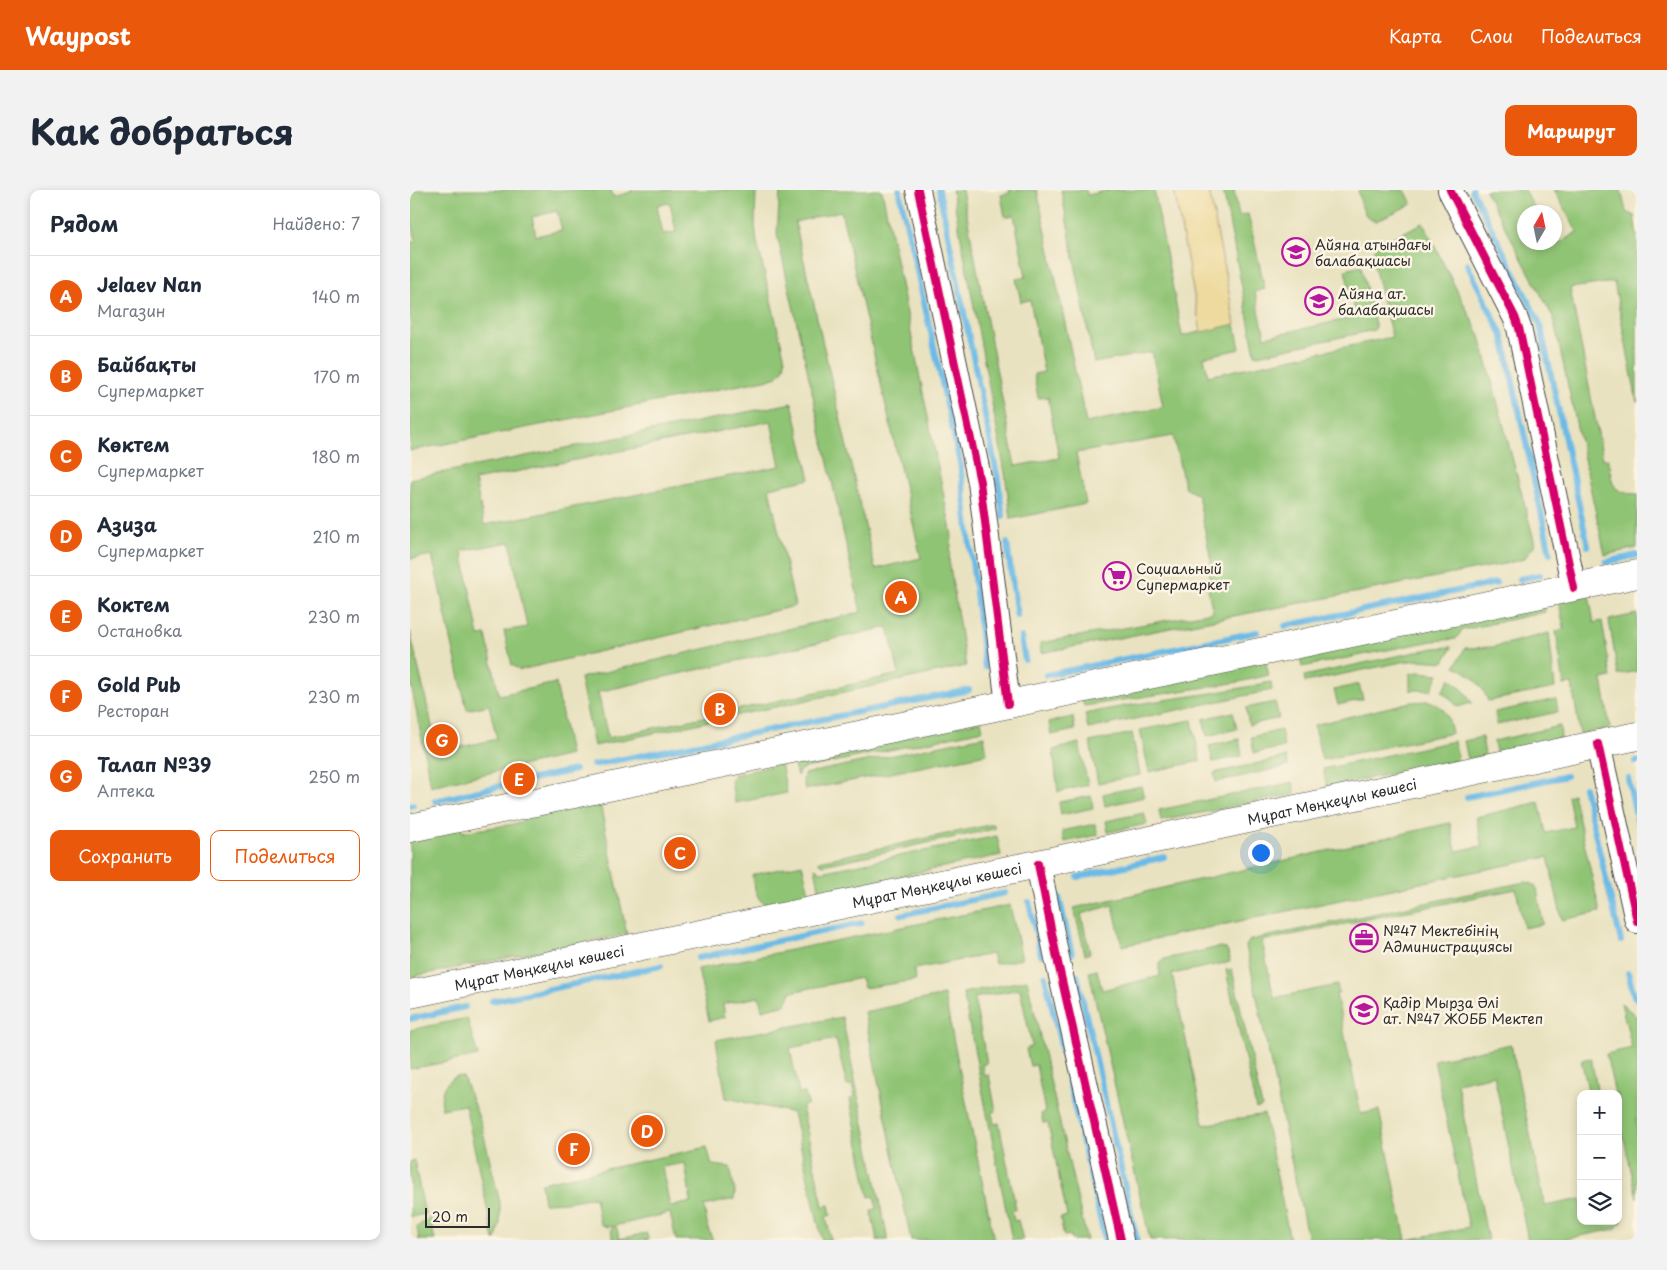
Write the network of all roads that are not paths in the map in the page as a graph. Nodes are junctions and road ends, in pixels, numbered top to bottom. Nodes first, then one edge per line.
1 (918, 190) edge
2 (1450, 190) edge
3 (1637, 574) edge
4 (1574, 588) junction
5 (1008, 704) junction
6 (1637, 736) edge
7 (1598, 744) junction
8 (410, 828) edge
9 (1038, 864) junction
10 (1637, 920) edge
11 (410, 994) edge
12 (1121, 1240) edge

1 - 5 street
2 - 4 street
3 - 4 main road
4 - 5 main road
5 - 8 main road
6 - 7 main road, Мұрат Мөңкеұлы көшесі
7 - 9 main road, Мұрат Мөңкеұлы көшесі
7 - 10 street
9 - 11 main road, Мұрат Мөңкеұлы көшесі
9 - 12 street

